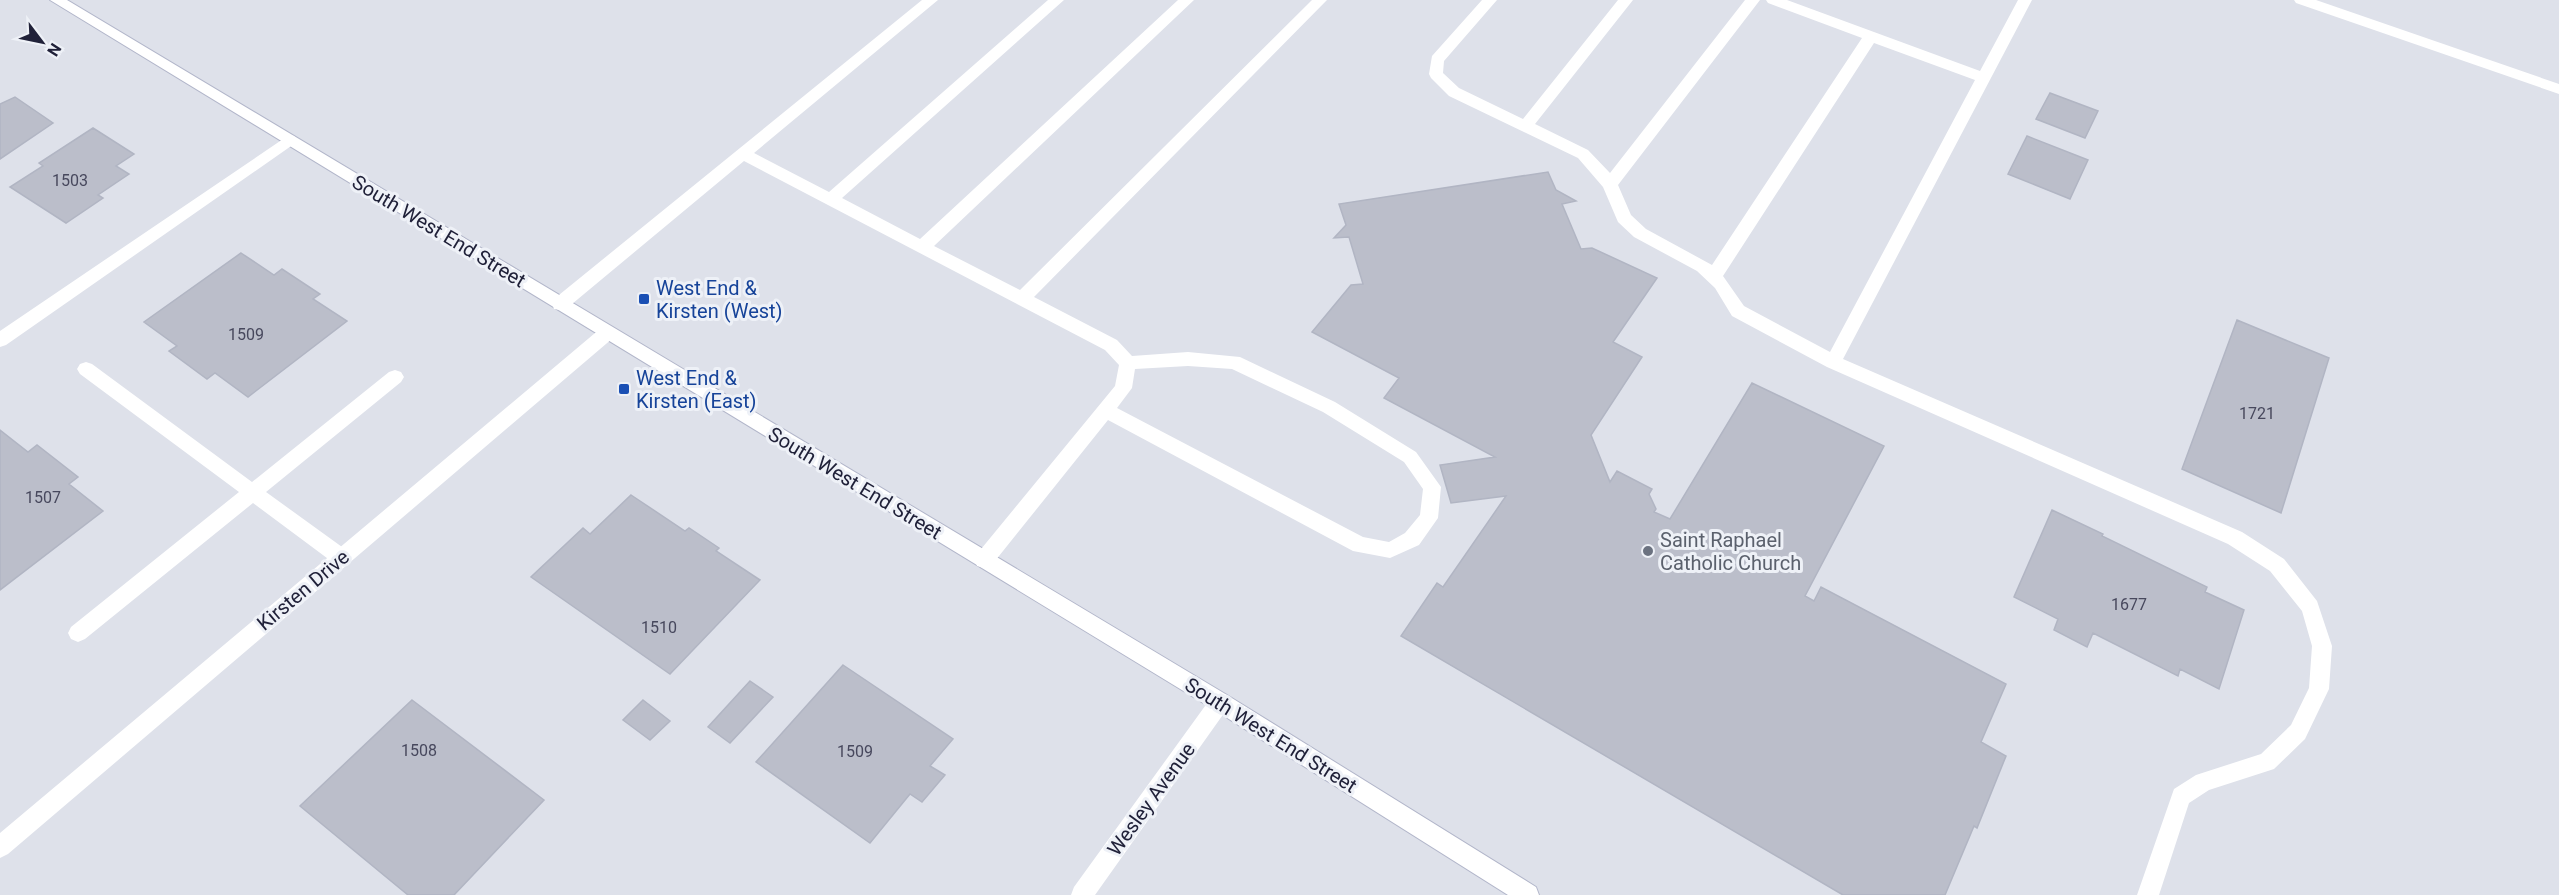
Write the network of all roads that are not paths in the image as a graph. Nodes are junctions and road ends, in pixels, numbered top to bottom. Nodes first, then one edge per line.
1 (57, 0) edge
2 (932, 0) edge
3 (1057, 0) edge
4 (1187, 0) edge
5 (1320, 0) edge
6 (1490, 0) edge
7 (1626, 0) edge
8 (1753, 0) edge
9 (1773, 0) edge
10 (2025, 0) edge
11 (2301, 0) edge
12 (1871, 36) junction
13 (1984, 78) junction
14 (2559, 89) edge
15 (1525, 126) junction
16 (289, 140) junction
17 (743, 154) junction
18 (1610, 184) junction
19 (831, 199) junction
20 (922, 246) junction
21 (1713, 277) junction
22 (1022, 299) junction
23 (560, 304) junction
24 (607, 333) junction
25 (0, 340) edge
26 (1833, 362) junction
27 (1128, 363) junction
28 (86, 369) dead end
29 (395, 377) dead end
30 (1105, 410) junction
31 (252, 493) junction
32 (342, 558) junction
33 (984, 560) junction
34 (78, 633) dead end
35 (1220, 702) junction
36 (0, 847) edge
37 (1082, 895) edge
38 (1528, 895) edge
39 (2148, 895) edge

1 - 16 street, South West End Street
2 - 17 street
3 - 19 street
4 - 20 street
5 - 22 street
6 - 15 street
7 - 15 street
8 - 18 street
9 - 12 street
10 - 13 street
11 - 14 street
12 - 13 street
12 - 21 street
13 - 26 street
15 - 18 street
16 - 23 street, South West End Street
16 - 25 street
17 - 19 street
17 - 23 street
18 - 21 street
19 - 20 street
20 - 22 street
21 - 26 street
22 - 27 street
23 - 24 street, South West End Street
24 - 32 street, Kirsten Drive
24 - 33 street, South West End Street
26 - 39 street
27 - 30 street
27 - 30 street
28 - 31 street
29 - 31 street
30 - 33 street
31 - 32 street
31 - 34 street
32 - 36 street, Kirsten Drive
33 - 35 street, South West End Street
35 - 37 street, Wesley Avenue
35 - 38 street, South West End Street

